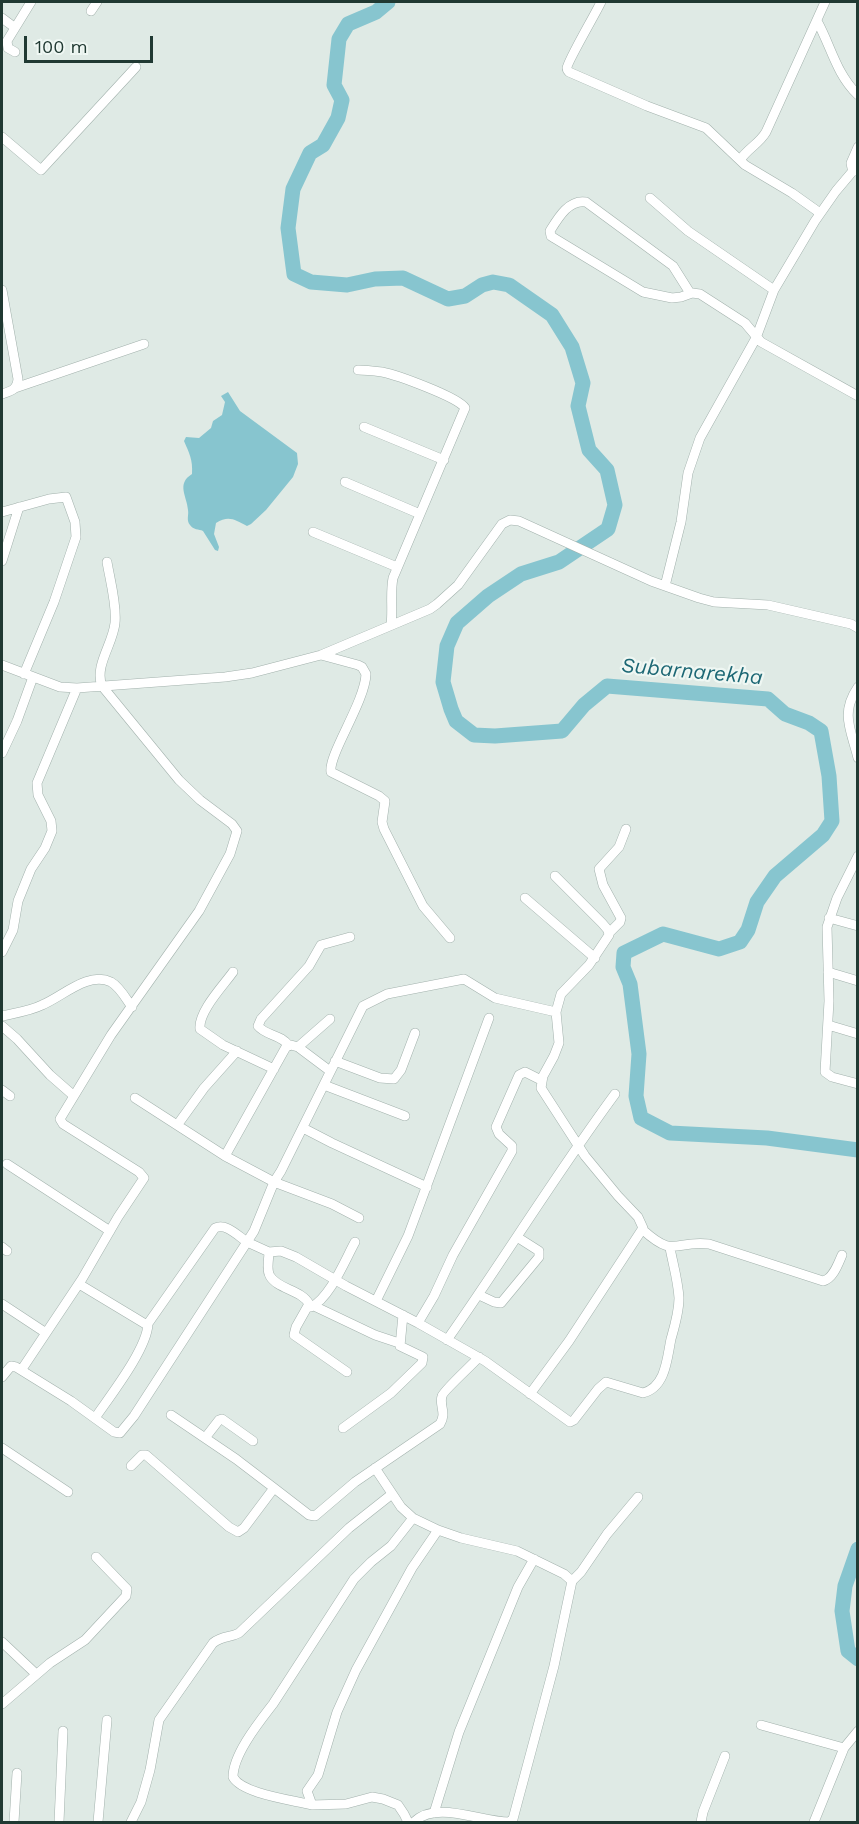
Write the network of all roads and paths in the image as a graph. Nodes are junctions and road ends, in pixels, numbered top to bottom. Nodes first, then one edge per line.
1 (31, 2) edge
2 (97, 2) edge
3 (601, 2) edge
4 (825, 2) edge
5 (92, 11) dead end
6 (2, 18) edge
7 (817, 21) junction
8 (14, 27) junction
9 (15, 52) dead end
10 (136, 67) dead end
11 (858, 94) edge
12 (2, 137) edge
13 (858, 147) edge
14 (740, 160) junction
15 (856, 169) edge
16 (650, 198) dead end
17 (820, 213) junction
18 (2, 290) edge
19 (774, 290) junction
20 (690, 293) junction
21 (756, 338) junction
22 (144, 344) dead end
23 (358, 370) dead end
24 (15, 388) junction
25 (2, 394) edge
26 (858, 396) edge
27 (364, 427) dead end
28 (444, 460) junction
29 (345, 482) dead end
30 (19, 507) junction
31 (2, 512) edge
32 (420, 514) junction
33 (313, 532) dead end
34 (2, 561) edge
35 (107, 562) dead end
36 (397, 567) junction
37 (665, 586) junction
38 (391, 625) junction
39 (858, 628) edge
40 (321, 655) junction
41 (2, 665) edge
42 (28, 675) junction
43 (102, 686) junction
44 (858, 687) edge
45 (76, 688) junction
46 (2, 753) edge
47 (858, 758) edge
48 (626, 829) dead end
49 (858, 856) edge
50 (555, 876) dead end
51 (853, 877) edge
52 (525, 898) dead end
53 (829, 918) junction
54 (858, 926) edge
55 (609, 933) junction
56 (350, 937) dead end
57 (450, 938) dead end
58 (2, 952) edge
59 (595, 958) junction
60 (233, 972) dead end
61 (828, 972) junction
62 (858, 981) edge
63 (132, 1007) junction
64 (556, 1012) junction
65 (2, 1016) edge
66 (489, 1018) dead end
67 (330, 1019) dead end
68 (828, 1025) junction
69 (2, 1026) edge
70 (415, 1033) dead end
71 (858, 1034) edge
72 (293, 1046) junction
73 (237, 1051) junction
74 (334, 1061) junction
75 (274, 1068) junction
76 (330, 1071) junction
77 (541, 1080) junction
78 (858, 1084) edge
79 (324, 1085) junction
80 (2, 1089) edge
81 (615, 1094) dead end
82 (10, 1096) dead end
83 (74, 1096) junction
84 (135, 1098) dead end
85 (405, 1116) dead end
86 (178, 1124) junction
87 (303, 1128) junction
88 (577, 1144) junction
89 (225, 1156) junction
90 (7, 1164) dead end
91 (274, 1182) junction
92 (427, 1187) junction
93 (359, 1218) dead end
94 (643, 1230) junction
95 (110, 1231) junction
96 (517, 1237) junction
97 (247, 1242) junction
98 (356, 1242) dead end
99 (670, 1248) junction
100 (269, 1252) junction
101 (842, 1255) dead end
102 (335, 1279) junction
103 (79, 1284) junction
104 (479, 1295) junction
105 (376, 1301) junction
106 (2, 1304) edge
107 (311, 1307) junction
108 (403, 1315) junction
109 (418, 1323) junction
110 (148, 1324) junction
111 (46, 1333) junction
112 (447, 1340) junction
113 (399, 1343) junction
114 (478, 1357) junction
115 (22, 1369) junction
116 (348, 1372) dead end
117 (2, 1377) edge
118 (530, 1394) junction
119 (171, 1415) dead end
120 (95, 1418) junction
121 (343, 1428) dead end
122 (206, 1438) junction
123 (253, 1440) dead end
124 (2, 1448) edge
125 (131, 1466) dead end
126 (375, 1468) junction
127 (274, 1488) junction
128 (68, 1492) dead end
129 (392, 1494) junction
130 (638, 1497) dead end
131 (413, 1518) junction
132 (438, 1530) junction
133 (96, 1557) dead end
134 (534, 1558) junction
135 (572, 1581) junction
136 (2, 1642) edge
137 (36, 1674) junction
138 (2, 1704) edge
139 (107, 1720) dead end
140 (761, 1725) dead end
141 (63, 1731) dead end
142 (858, 1731) edge
143 (844, 1748) junction
144 (725, 1756) dead end
145 (17, 1773) dead end
146 (312, 1804) junction
147 (434, 1813) junction
148 (14, 1822) edge
149 (59, 1822) edge
150 (98, 1822) edge
151 (131, 1822) edge
152 (408, 1822) edge
153 (414, 1822) edge
154 (700, 1822) edge
155 (814, 1822) edge

1 - 8 street
2 - 5 street
3 - 14 street
4 - 7 street
6 - 8 street
7 - 11 street
7 - 14 street
8 - 9 street
10 - 12 street
13 - 15 street
14 - 17 street
15 - 17 street
16 - 19 street
17 - 19 street
18 - 24 street
19 - 21 street
20 - 20 street
20 - 21 street
21 - 26 street
21 - 37 street
22 - 24 street
23 - 28 street
24 - 25 street
27 - 28 street
28 - 32 street
29 - 32 street
30 - 31 street
30 - 34 street
30 - 42 street
32 - 36 street
33 - 36 street
35 - 43 street
36 - 38 street
37 - 38 street
37 - 39 street
38 - 40 street
40 - 43 street
40 - 57 street
41 - 42 street
42 - 45 street
42 - 46 street
43 - 45 street
43 - 63 street
44 - 47 street
45 - 58 street
48 - 55 street
49 - 51 street
50 - 55 street
51 - 53 street
52 - 59 street
53 - 54 street
53 - 61 street
55 - 59 street
56 - 72 street
59 - 64 street
60 - 73 street
61 - 62 street
61 - 68 street
63 - 65 street
63 - 83 street
64 - 74 street
64 - 77 street
66 - 92 street
67 - 72 street
68 - 71 street
68 - 78 street
69 - 83 street
70 - 74 street
72 - 75 street
72 - 76 street
73 - 75 street
73 - 86 street
74 - 76 street
75 - 89 street
76 - 79 street
77 - 88 street
77 - 109 street
79 - 85 street
79 - 87 street
80 - 82 street
81 - 88 street
83 - 95 street
84 - 86 street
86 - 89 street
87 - 91 street
87 - 92 street
88 - 94 street
88 - 96 street
89 - 91 street
90 - 95 street
91 - 93 street
91 - 97 street
92 - 105 street
94 - 99 street
94 - 118 street
95 - 103 street
96 - 104 street
96 - 104 street
97 - 100 street
97 - 110 street
97 - 120 street
98 - 102 street
99 - 101 street
99 - 118 street
100 - 102 street
100 - 107 street
102 - 105 street
102 - 107 street
103 - 110 street
103 - 111 street
104 - 112 street
105 - 108 street
106 - 111 street
107 - 113 street
107 - 116 street
108 - 109 street
108 - 113 street
109 - 112 street
110 - 120 street
111 - 115 street
112 - 114 street
113 - 121 street
114 - 118 street
114 - 126 street
115 - 117 street
115 - 120 street
119 - 122 street
122 - 123 street
122 - 127 street
124 - 128 street
125 - 127 street
126 - 127 street
126 - 129 street
129 - 131 street
129 - 151 street
130 - 135 street
131 - 132 street
131 - 146 street
132 - 134 street
132 - 146 street
133 - 137 street
134 - 135 street
134 - 147 street
135 - 147 street
136 - 137 street
137 - 138 street
139 - 150 street
140 - 143 street
141 - 149 street
142 - 143 street
143 - 155 street
144 - 154 street
145 - 148 street
146 - 152 street
147 - 153 street

